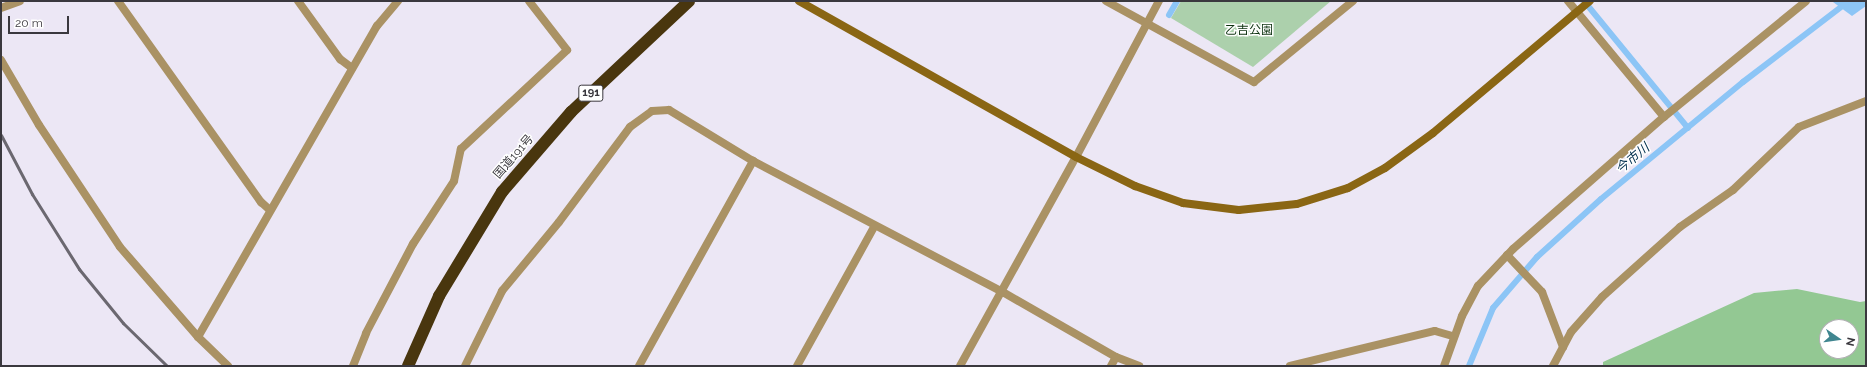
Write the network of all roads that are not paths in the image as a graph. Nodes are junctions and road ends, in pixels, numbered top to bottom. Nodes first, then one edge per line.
1 (20, 1) edge
2 (118, 1) edge
3 (298, 1) edge
4 (398, 1) edge
5 (529, 1) edge
6 (689, 1) edge
7 (799, 1) edge
8 (1106, 1) edge
9 (1158, 1) edge
10 (1353, 1) edge
11 (1568, 1) edge
12 (1590, 1) edge
13 (1806, 1) edge
14 (1, 8) edge
15 (1577, 12) junction
16 (1146, 24) junction
17 (1, 60) edge
18 (352, 68) junction
19 (1866, 101) edge
20 (1664, 117) junction
21 (1076, 157) junction
22 (753, 161) junction
23 (270, 210) junction
24 (874, 227) junction
25 (1510, 258) junction
26 (1002, 291) junction
27 (1454, 336) junction
28 (198, 337) junction
29 (1563, 347) junction
30 (1116, 357) junction
31 (228, 366) edge
32 (353, 366) edge
33 (408, 366) edge
34 (465, 366) edge
35 (639, 366) edge
36 (798, 366) edge
37 (960, 366) edge
38 (1111, 366) edge
39 (1139, 366) edge
40 (1290, 366) edge
41 (1444, 366) edge
42 (1553, 366) edge

1 - 14 street
2 - 23 street
3 - 18 street
4 - 18 street
5 - 32 street
6 - 33 highway, 国道191号 / 191
7 - 21 street
8 - 16 street
9 - 16 street
10 - 16 street
11 - 15 street
12 - 15 street
13 - 20 street
15 - 20 street
15 - 21 street
16 - 21 street
17 - 28 street
18 - 23 street
19 - 29 street
20 - 25 street
21 - 26 street
22 - 24 street
22 - 34 street
22 - 35 street
23 - 28 street
24 - 26 street
24 - 36 street
25 - 27 street
25 - 29 street
26 - 30 street
26 - 37 street
27 - 40 street
27 - 41 street
28 - 31 street
29 - 42 street
30 - 38 street
30 - 39 street

